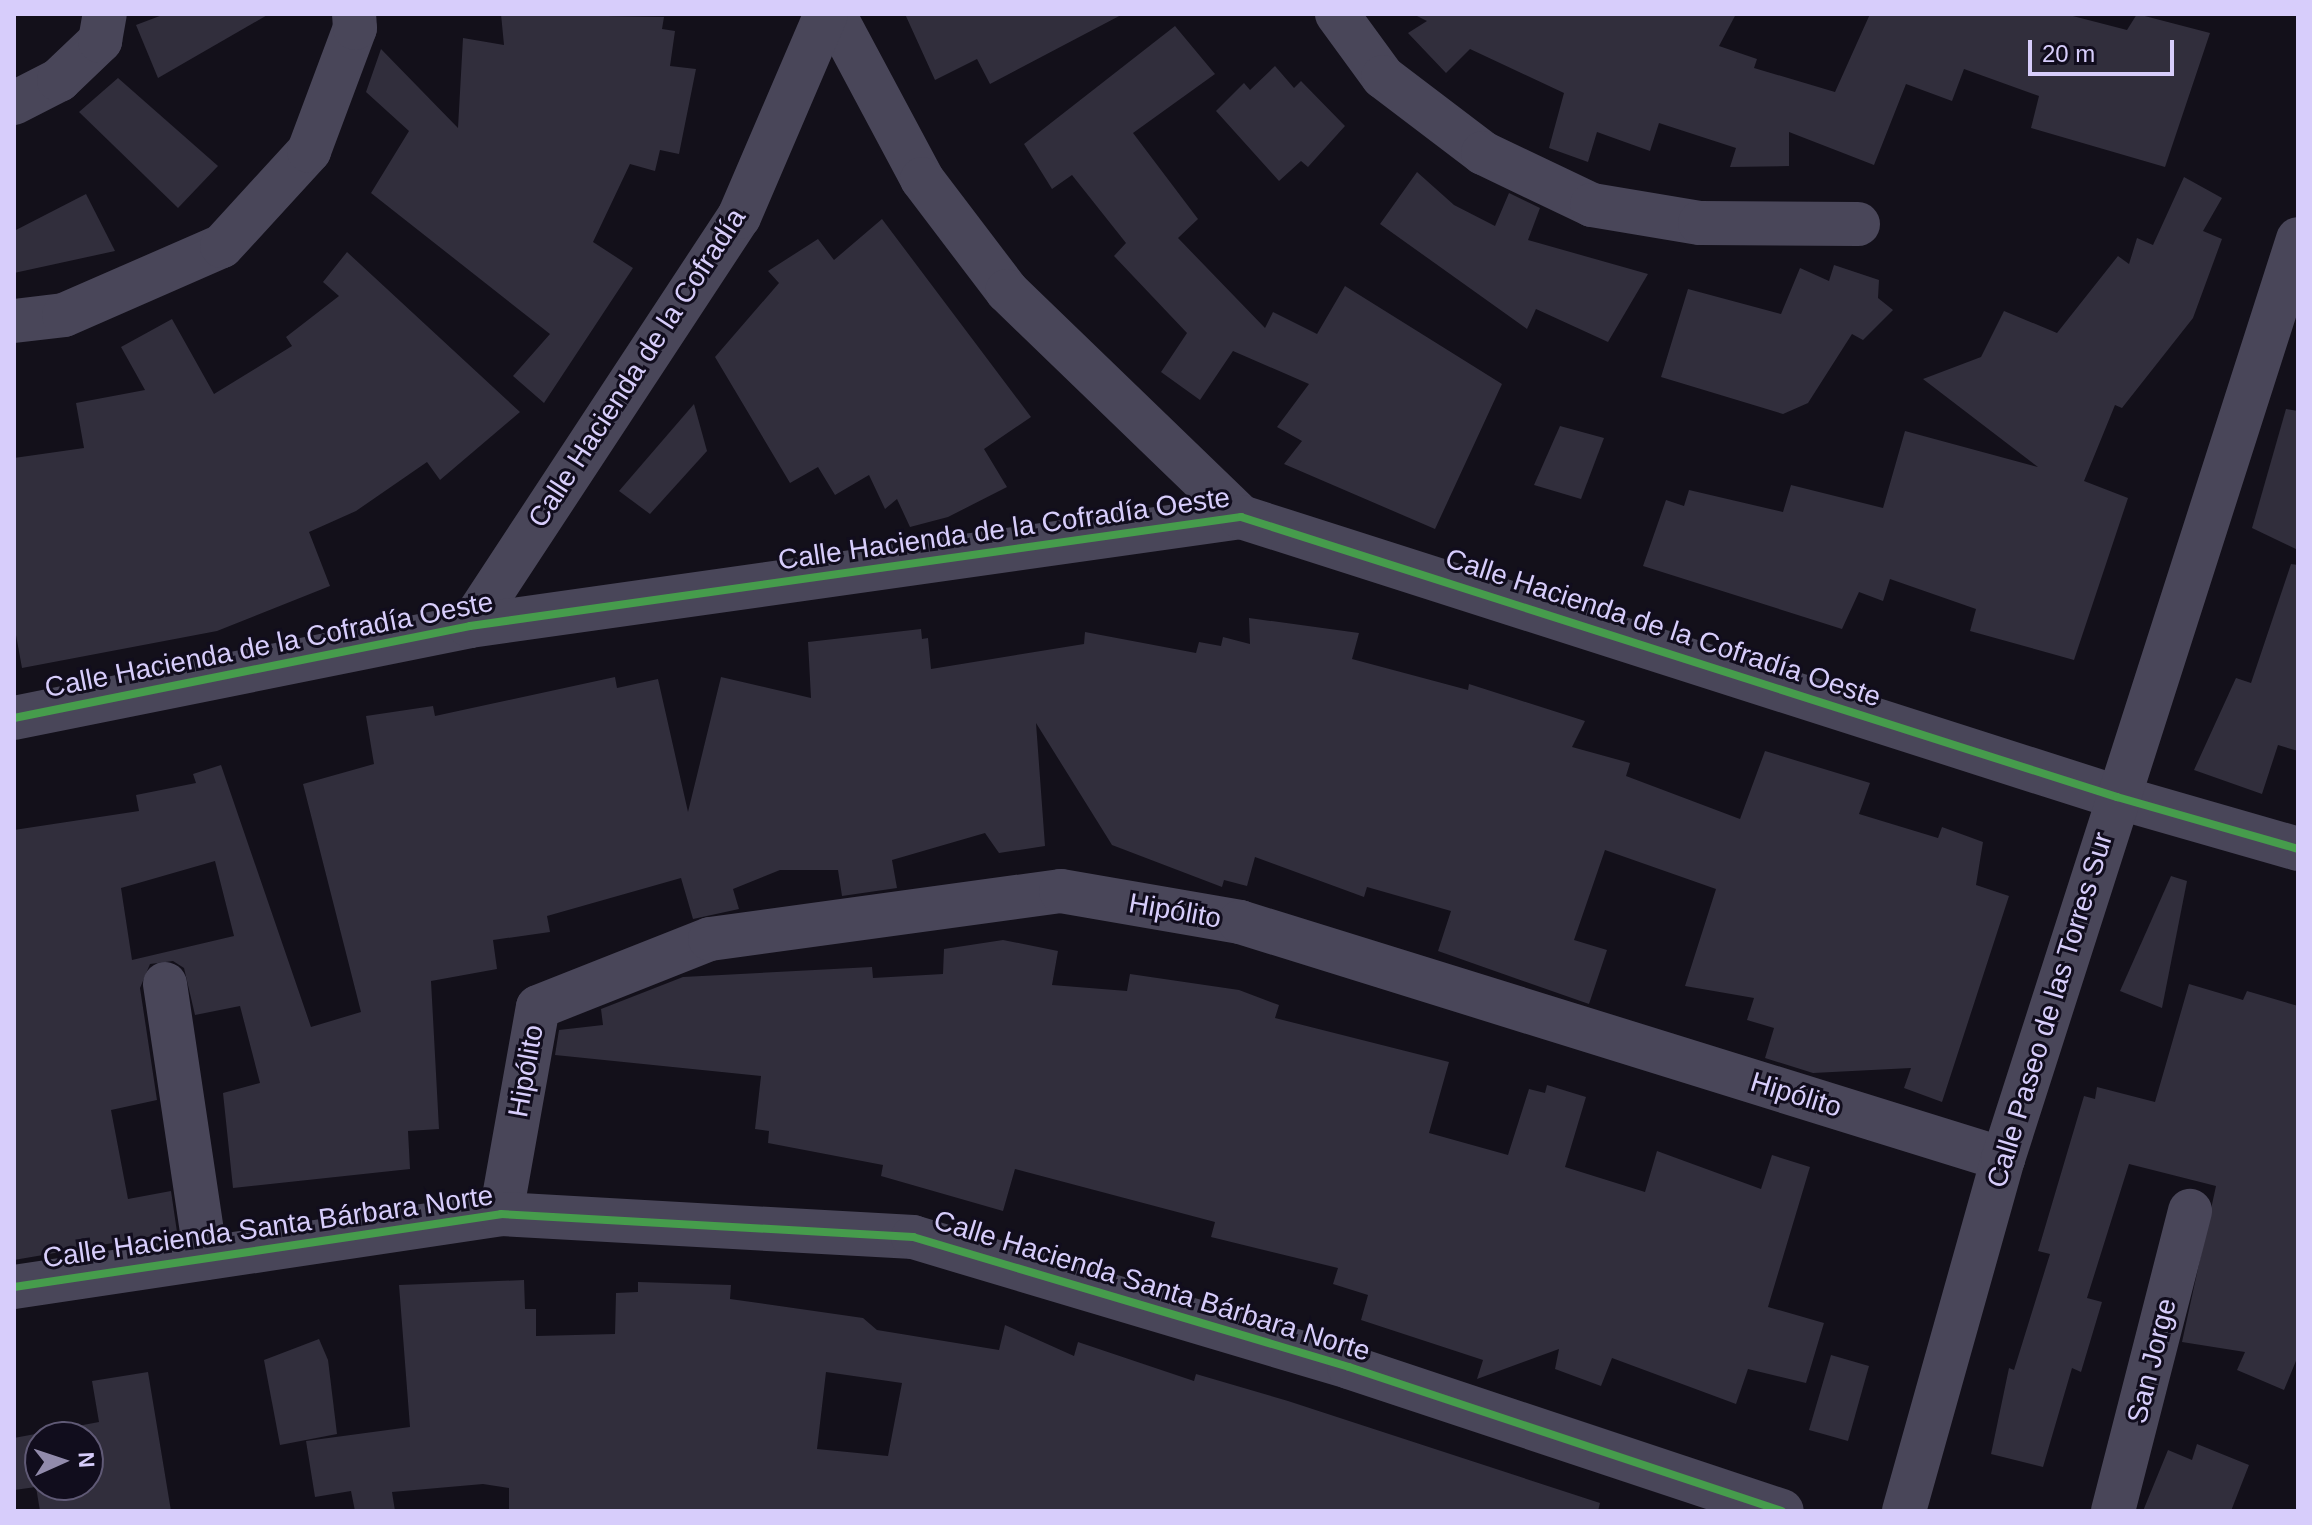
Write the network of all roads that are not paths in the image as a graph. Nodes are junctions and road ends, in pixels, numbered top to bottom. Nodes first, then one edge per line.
1 (105, 14) edge
2 (354, 14) edge
3 (826, 14) edge
4 (834, 14) edge
5 (1337, 14) edge
6 (14, 103) edge
7 (1858, 224) dead end
8 (2298, 239) edge
9 (14, 321) edge
10 (1241, 517) junction
11 (470, 626) junction
12 (14, 718) edge
13 (2117, 797) junction
14 (2298, 849) edge
15 (165, 984) dead end
16 (2003, 1159) junction
17 (2190, 1211) dead end
18 (501, 1214) junction
19 (206, 1258) junction
20 (14, 1287) edge
21 (1782, 1511) edge
22 (1904, 1511) edge
23 (2113, 1511) edge

1 - 6 street
2 - 9 street
3 - 11 street, Calle Hacienda de la Cofradía
4 - 10 street
5 - 7 street
8 - 13 street, Calle Paseo de las Torres Sur
10 - 11 street, Calle Hacienda de la Cofradía Oeste
10 - 13 street, Calle Hacienda de la Cofradía Oeste
11 - 12 street, Calle Hacienda de la Cofradía Oeste
13 - 14 street, Calle Hacienda de la Cofradía Oeste
13 - 16 street, Calle Paseo de las Torres Sur
15 - 19 street
16 - 18 street, Hipólito
16 - 22 street, Calle Paseo de las Torres Sur
17 - 23 street, San Jorge
18 - 19 street, Calle Hacienda Santa Bárbara Norte
18 - 21 street, Calle Hacienda Santa Bárbara Norte
19 - 20 street, Calle Hacienda Santa Bárbara Norte

